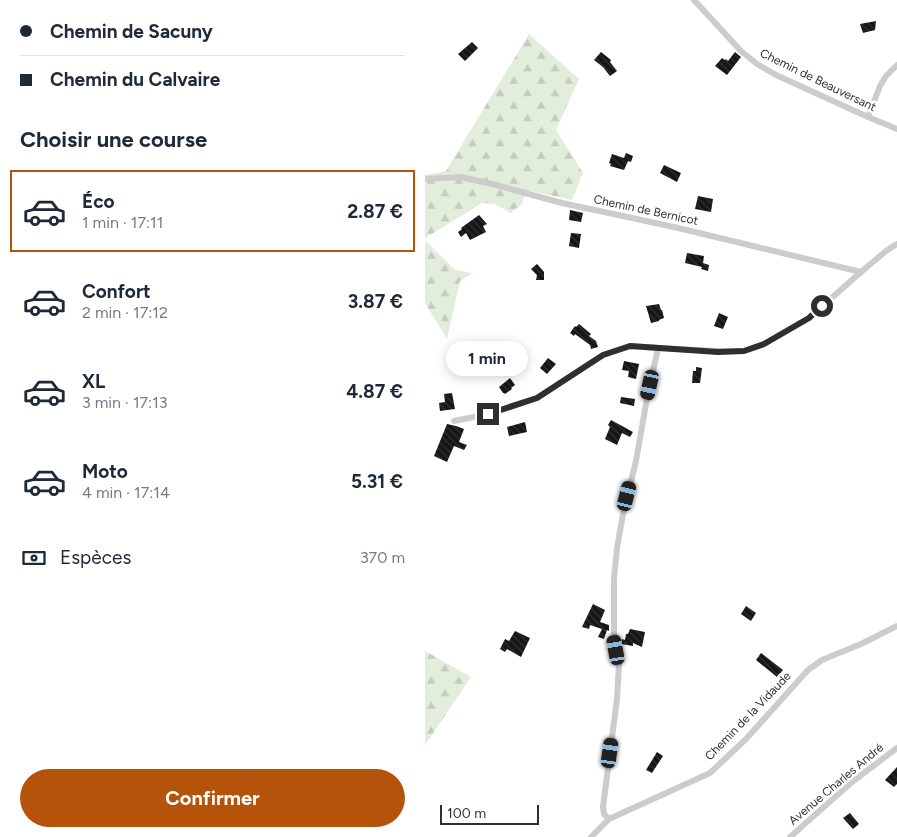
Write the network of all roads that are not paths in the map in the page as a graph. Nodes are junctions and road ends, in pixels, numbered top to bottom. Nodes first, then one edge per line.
1 (694, 0) edge
2 (897, 65) edge
3 (868, 117) junction
4 (897, 129) edge
5 (425, 179) edge
6 (897, 244) edge
7 (861, 272) junction
8 (658, 348) junction
9 (454, 421) dead end
10 (897, 626) edge
11 (897, 748) edge
12 (609, 819) junction
13 (591, 837) edge
14 (790, 837) edge

1 - 3 street, Chemin de Beauversant
2 - 3 street
3 - 4 street, Chemin de Beauversant
5 - 7 street, Chemin de Bernicot
6 - 7 street
7 - 8 street
8 - 9 street
8 - 12 street
10 - 12 street, Chemin de la Vidaude
11 - 14 street, Avenue Charles André
12 - 13 street, Chemin de la Vidaude

